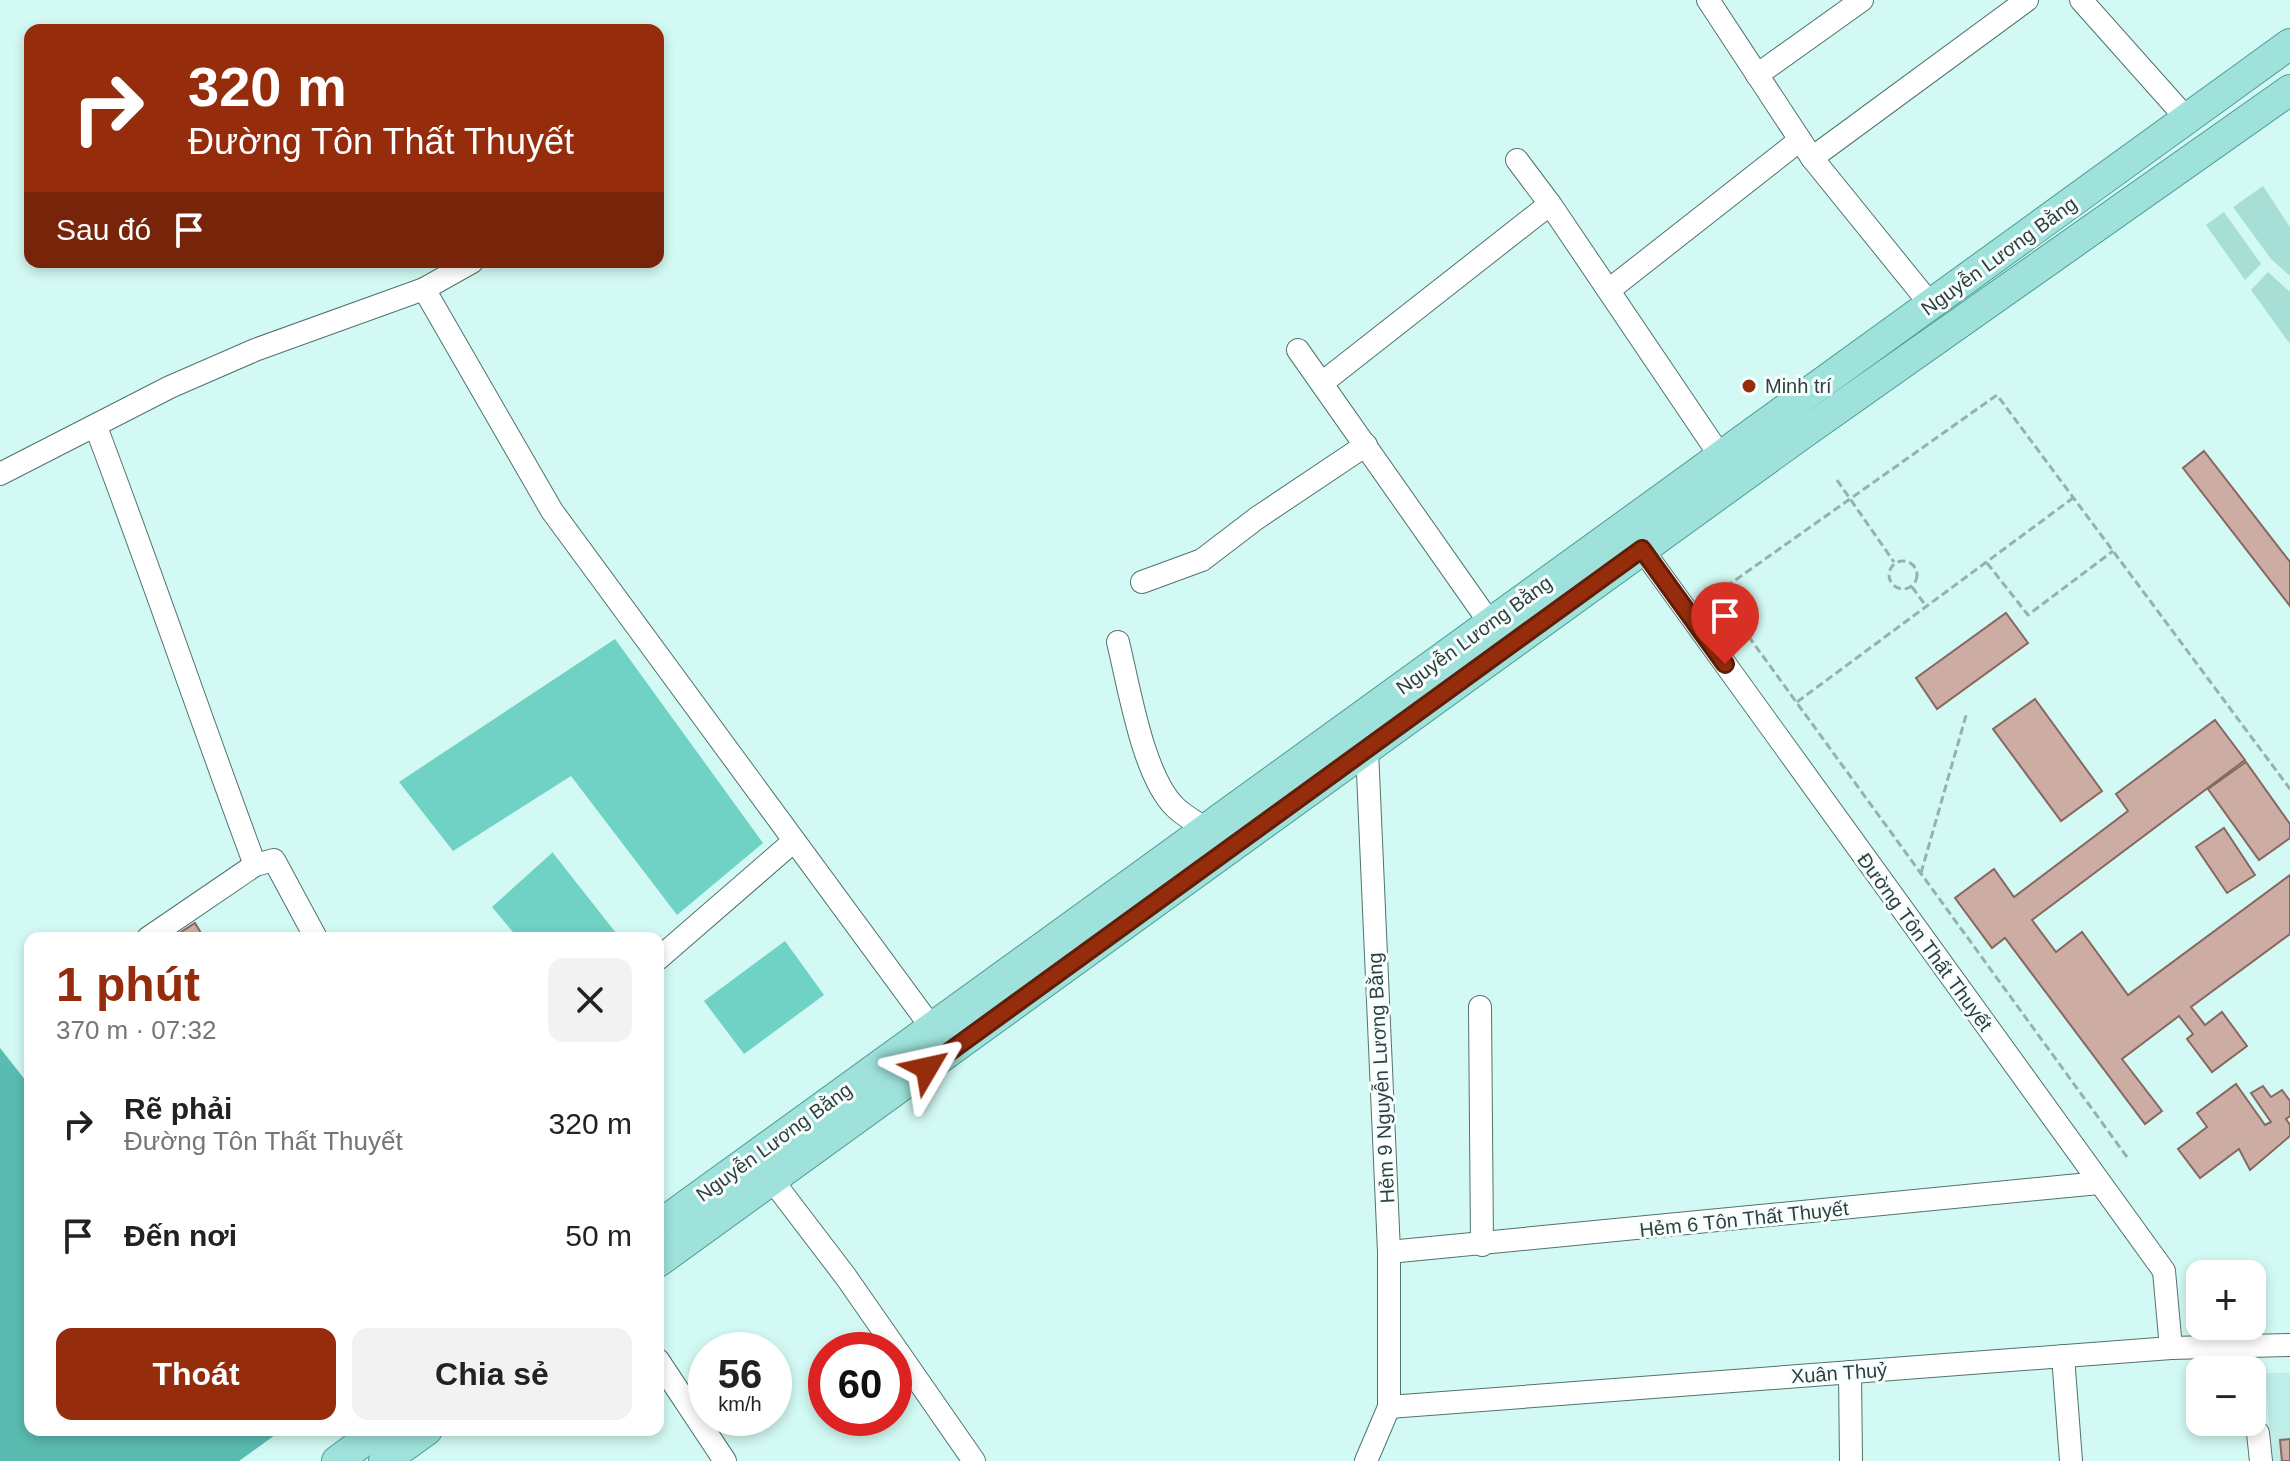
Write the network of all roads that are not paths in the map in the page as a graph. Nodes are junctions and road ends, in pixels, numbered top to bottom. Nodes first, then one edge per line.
1 (1708, 0) edge
2 (1862, 0) edge
3 (2027, 0) edge
4 (2081, 0) edge
5 (2290, 44) edge
6 (1757, 75) junction
7 (2290, 90) edge
8 (2187, 119) junction
9 (1806, 149) junction
10 (1517, 160) dead end
11 (1550, 204) junction
12 (461, 268) edge
13 (424, 289) junction
14 (1609, 290) junction
15 (1931, 305) junction
16 (1298, 350) dead end
17 (1322, 383) junction
18 (1794, 422) junction
19 (96, 427) junction
20 (1366, 445) junction
21 (1721, 457) junction
22 (0, 474) edge
23 (1642, 549) junction
24 (1142, 582) dead end
25 (1490, 623) junction
26 (1118, 642) dead end
27 (1367, 750) junction
28 (1206, 829) junction
29 (794, 841) junction
30 (255, 865) junction
31 (157, 932) edge
32 (313, 932) edge
33 (664, 954) edge
34 (1480, 1007) dead end
35 (932, 1028) junction
36 (772, 1180) junction
37 (2099, 1183) junction
38 (664, 1222) edge
39 (1482, 1245) junction
40 (1389, 1252) junction
41 (664, 1258) edge
42 (2290, 1345) edge
43 (2171, 1348) junction
44 (2063, 1356) junction
45 (664, 1369) edge
46 (1850, 1372) junction
47 (1389, 1407) junction
48 (371, 1436) edge
49 (419, 1436) edge
50 (2258, 1436) edge
51 (337, 1461) edge
52 (384, 1461) edge
53 (725, 1461) edge
54 (974, 1461) edge
55 (1366, 1461) edge
56 (1851, 1461) edge
57 (2071, 1461) edge
58 (2261, 1461) edge

1 - 6 street
2 - 6 street
3 - 9 street
4 - 8 street
5 - 8 main road, Nguyễn Lương Bằng
6 - 9 street
7 - 18 main road, Nguyễn Lương Bằng
8 - 15 main road, Nguyễn Lương Bằng
9 - 14 street
9 - 15 street
10 - 11 street
11 - 14 street
11 - 17 street
12 - 13 street
13 - 19 street
13 - 29 street
14 - 21 street
15 - 18 main road, Nguyễn Lương Bằng
16 - 17 street
17 - 20 street
18 - 21 main road, Nguyễn Lương Bằng
18 - 23 main road, Nguyễn Lương Bằng
19 - 22 street
19 - 30 street
20 - 24 street
20 - 25 street
21 - 25 main road, Nguyễn Lương Bằng
23 - 27 main road, Nguyễn Lương Bằng
23 - 37 street, Đường Tôn Thất Thuyết
25 - 28 main road, Nguyễn Lương Bằng
26 - 28 street
27 - 36 main road, Nguyễn Lương Bằng
27 - 40 street, Hẻm 9 Nguyễn Lương Bằng
28 - 35 main road, Nguyễn Lương Bằng
29 - 33 street
29 - 35 street
30 - 31 street
30 - 32 street
34 - 39 street
35 - 38 main road, Nguyễn Lương Bằng
36 - 41 main road, Nguyễn Lương Bằng
36 - 54 street
37 - 39 street, Hẻm 6 Tôn Thất Thuyết
37 - 43 street, Đường Tôn Thất Thuyết
39 - 40 street, Hẻm 6 Tôn Thất Thuyết
40 - 47 street, Hẻm 9 Nguyễn Lương Bằng
42 - 43 street, Xuân Thuỷ
43 - 44 street, Xuân Thuỷ
44 - 46 street, Xuân Thuỷ
44 - 57 street
45 - 53 street
46 - 47 street, Xuân Thuỷ
46 - 56 street
47 - 55 street
48 - 51 main road
49 - 52 main road
50 - 58 street

